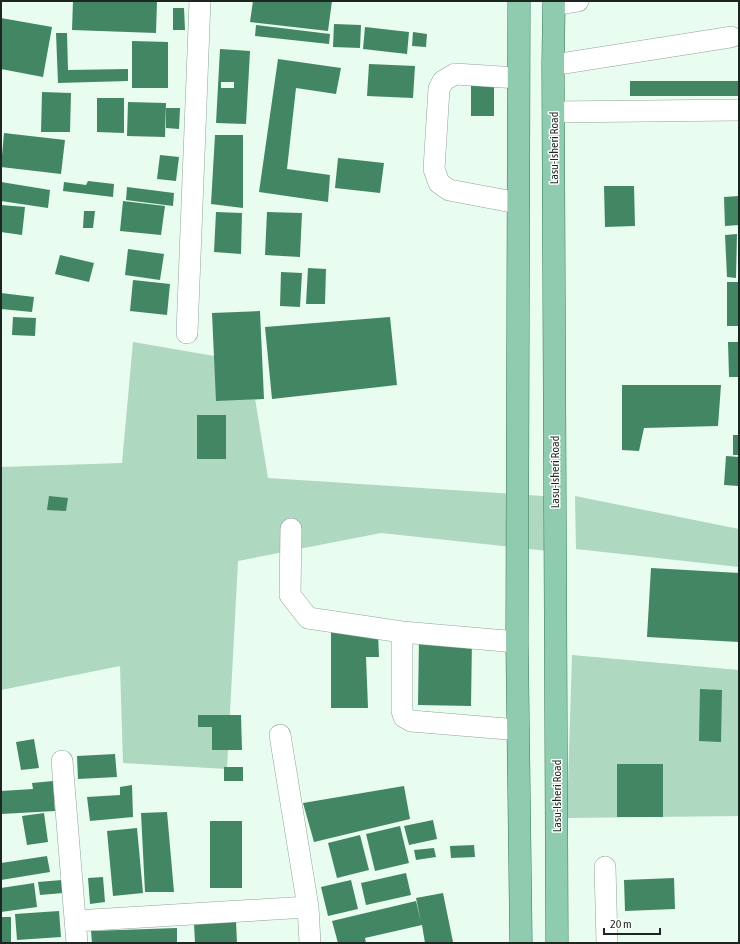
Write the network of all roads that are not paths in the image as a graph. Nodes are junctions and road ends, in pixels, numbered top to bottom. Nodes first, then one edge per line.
1 (200, 1) edge
2 (518, 1) edge
3 (578, 1) edge
4 (554, 3) edge
5 (731, 37) dead end
6 (553, 65) junction
7 (518, 78) junction
8 (739, 110) edge
9 (553, 112) junction
10 (518, 203) junction
11 (188, 333) dead end
12 (291, 529) dead end
13 (402, 632) junction
14 (517, 642) junction
15 (518, 730) junction
16 (280, 734) dead end
17 (62, 761) dead end
18 (606, 867) dead end
19 (308, 907) junction
20 (75, 921) junction
21 (77, 943) edge
22 (310, 943) edge
23 (521, 943) edge
24 (557, 943) edge
25 (606, 943) edge

1 - 11 street
2 - 7 main road
3 - 4 street
4 - 6 main road, Lasu-Isheri Road
5 - 6 street
6 - 9 main road, Lasu-Isheri Road
7 - 10 main road
7 - 10 street
8 - 9 street
9 - 24 main road, Lasu-Isheri Road
10 - 14 main road
12 - 13 street
13 - 14 street
13 - 15 street
14 - 15 main road
15 - 23 main road
16 - 19 street
17 - 20 street
18 - 25 street
19 - 20 street
19 - 22 street
20 - 21 street

